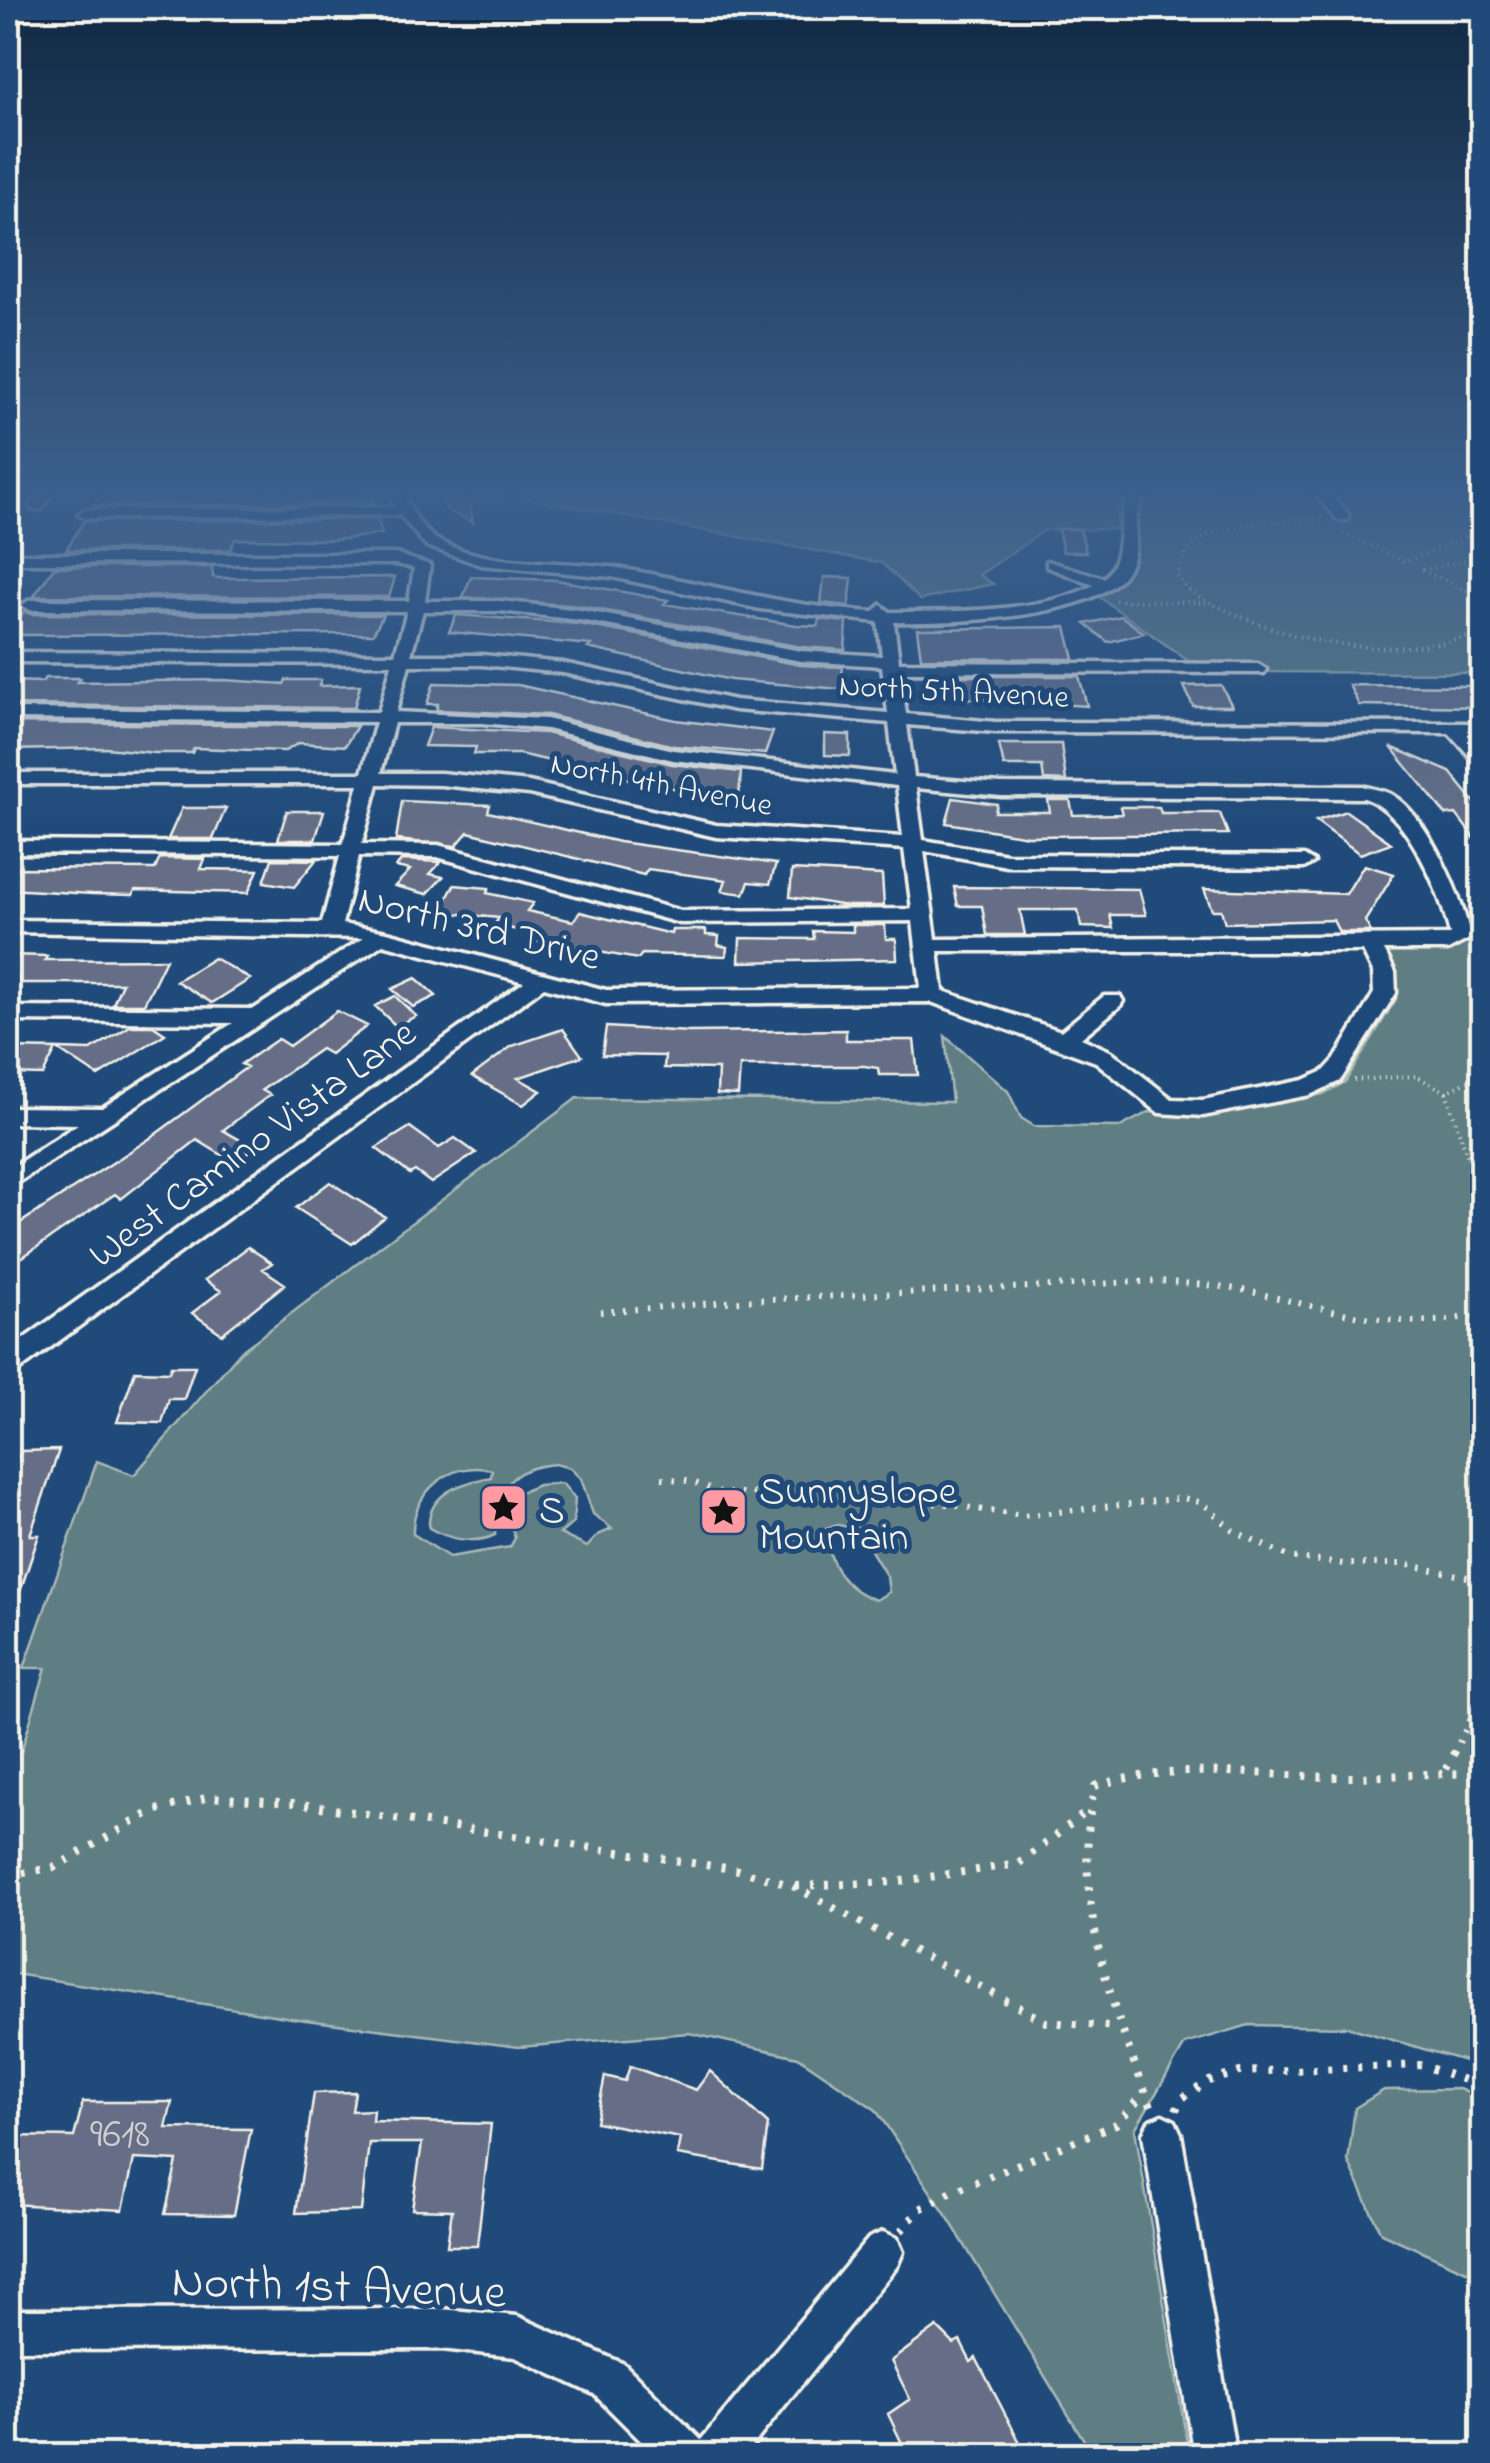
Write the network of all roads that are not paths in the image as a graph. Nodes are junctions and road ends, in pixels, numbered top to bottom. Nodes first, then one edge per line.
1 (30, 605) dead end
2 (768, 605) edge
3 (1056, 605) edge
4 (416, 606) junction
5 (884, 613) junction
6 (8, 657) edge
7 (402, 658) junction
8 (890, 659) junction
9 (1258, 669) dead end
10 (8, 714) edge
11 (387, 715) junction
12 (897, 718) junction
13 (1454, 728) junction
14 (1482, 728) edge
15 (1482, 759) edge
16 (8, 778) edge
17 (370, 778) junction
18 (906, 781) junction
19 (915, 844) junction
20 (8, 847) edge
21 (351, 848) junction
22 (1304, 862) dead end
23 (923, 915) junction
24 (8, 926) edge
25 (332, 927) junction
26 (380, 936) junction
27 (927, 944) junction
28 (1370, 944) junction
29 (539, 981) junction
30 (933, 995) junction
31 (1112, 1002) dead end
32 (8, 1014) edge
33 (260, 1016) junction
34 (1064, 1040) junction
35 (8, 1115) edge
36 (108, 1116) junction
37 (8, 1181) edge
38 (8, 1364) edge
39 (1162, 2134) road end
40 (882, 2252) road end
41 (8, 2330) edge
42 (687, 2456) edge
43 (716, 2456) edge
44 (1215, 2456) edge

1 - 4 street
2 - 5 street
3 - 5 street
4 - 7 street
4 - 8 street
5 - 8 street
6 - 7 street, North 5th Avenue
7 - 11 street
7 - 12 street, North 5th Avenue
8 - 9 street
8 - 12 street
10 - 11 street
11 - 17 street
11 - 18 street
12 - 13 street, North 5th Avenue
12 - 18 street
13 - 14 street, North 5th Avenue
13 - 15 street
16 - 17 street, North 4th Avenue
17 - 19 street, North 4th Avenue
17 - 21 street
18 - 19 street
18 - 28 street
19 - 22 street, North 4th Avenue
19 - 23 street
20 - 21 street
21 - 23 street
21 - 25 street
23 - 27 street
24 - 25 street, North 3rd Drive
25 - 26 street, North 3rd Drive
26 - 29 street, North 3rd Drive
26 - 33 street
27 - 28 street
27 - 30 street
28 - 34 street, North 3rd Drive
29 - 30 street, North 3rd Drive
29 - 38 street, West Camino Vista Lane
30 - 34 street, North 3rd Drive
31 - 34 street
32 - 33 street
33 - 36 street
35 - 36 street
36 - 37 street
39 - 44 street
40 - 43 street
41 - 42 street, North 1st Avenue

